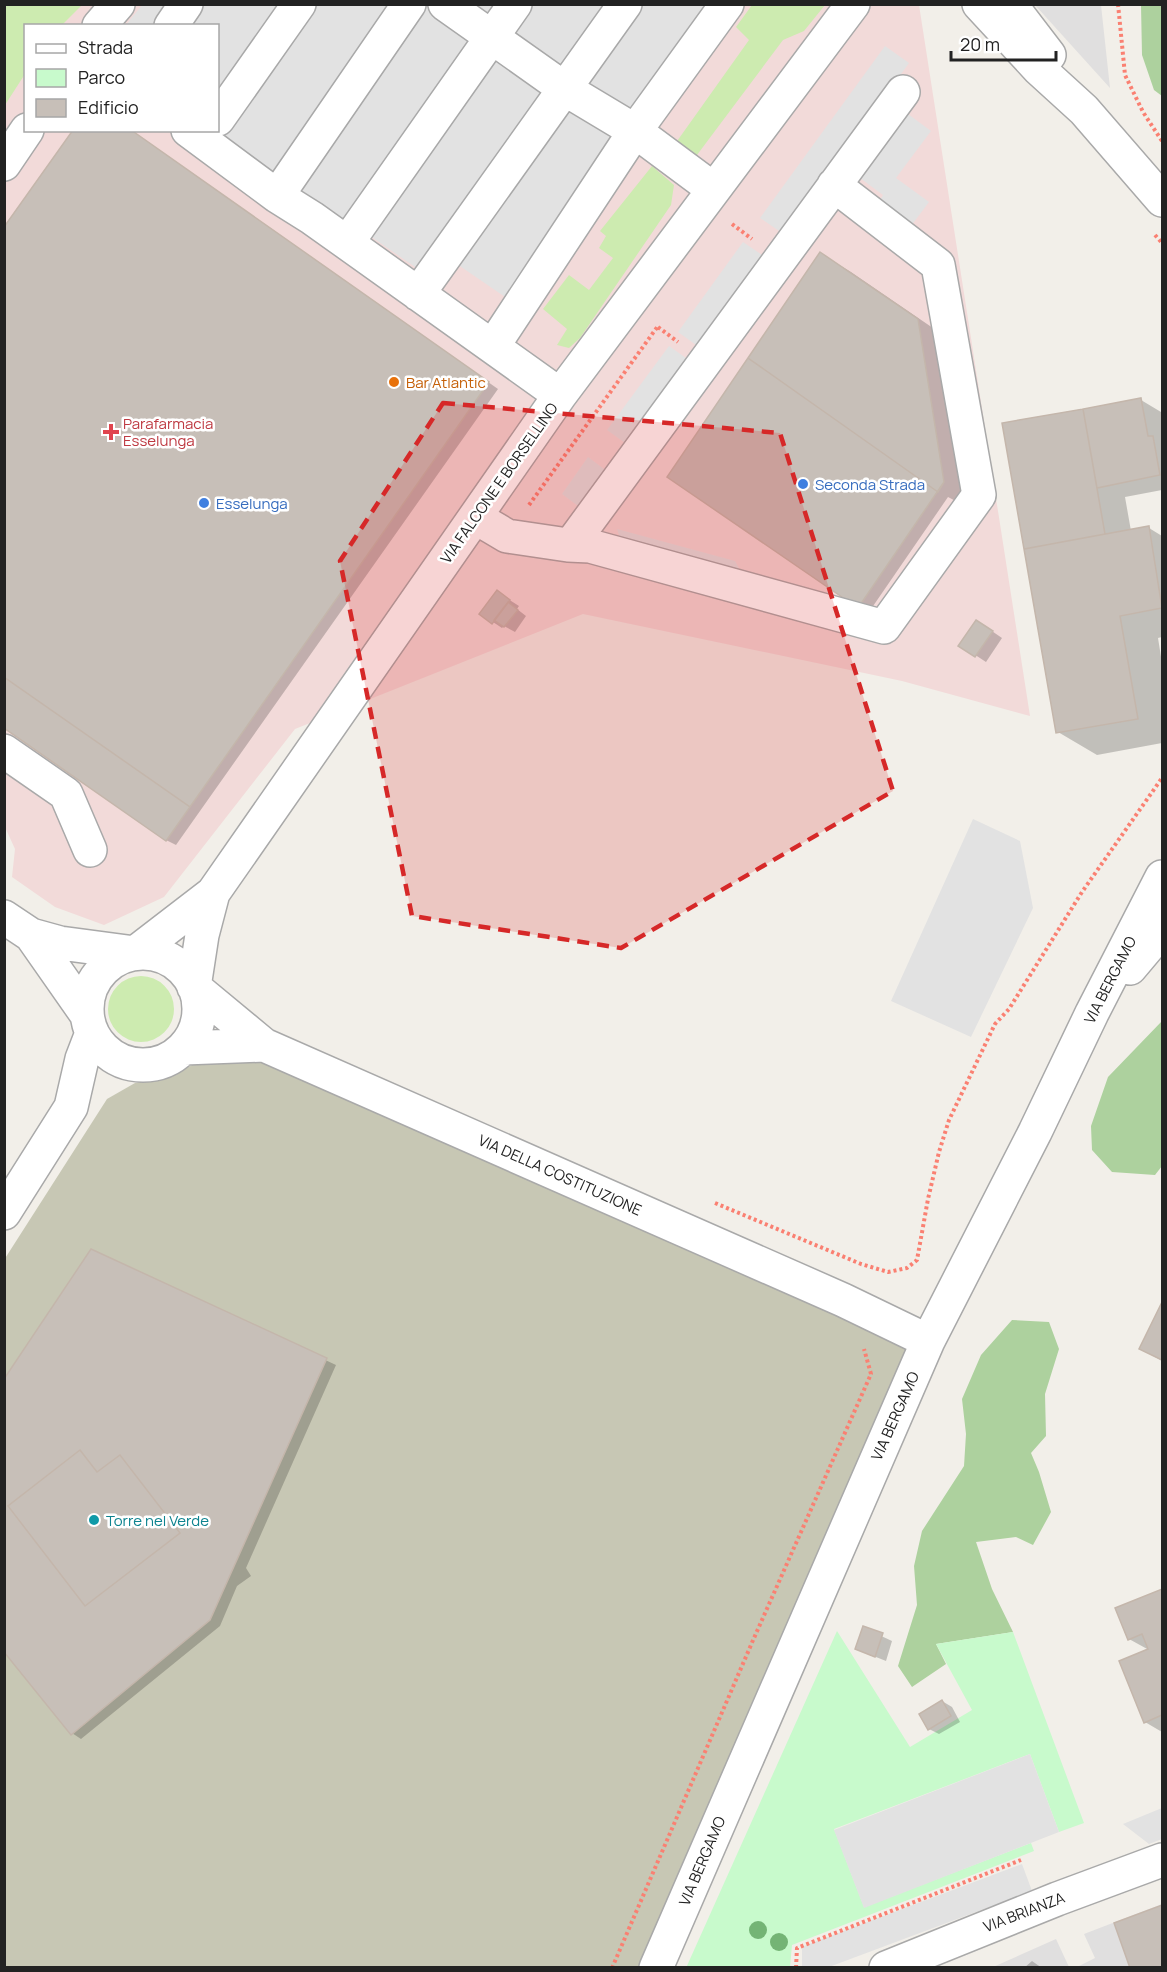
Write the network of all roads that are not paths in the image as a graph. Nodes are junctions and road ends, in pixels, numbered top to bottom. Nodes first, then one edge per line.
1 (118, 4) edge
2 (186, 4) edge
3 (299, 4) edge
4 (409, 4) edge
5 (445, 4) edge
6 (514, 4) edge
7 (624, 4) edge
8 (727, 4) edge
9 (853, 4) edge
10 (979, 4) edge
11 (1010, 4) edge
12 (101, 24) edge
13 (172, 24) edge
14 (492, 37) junction
15 (565, 89) junction
16 (903, 92) dead end
17 (219, 110) edge
18 (1084, 110) junction
19 (635, 131) junction
20 (26, 132) edge
21 (206, 132) edge
22 (4, 164) edge
23 (834, 185) junction
24 (713, 189) junction
25 (277, 196) junction
26 (1162, 200) edge
27 (347, 243) junction
28 (418, 294) junction
29 (493, 346) junction
30 (560, 395) junction
31 (475, 517) junction
32 (568, 545) junction
33 (4, 751) edge
34 (90, 850) dead end
35 (1162, 877) edge
36 (213, 893) junction
37 (4, 917) edge
38 (1162, 930) edge
39 (31, 935) junction
40 (135, 954) junction
41 (194, 987) junction
42 (1092, 1013) junction
43 (89, 1024) junction
44 (264, 1045) junction
45 (184, 1048) junction
46 (127, 1063) junction
47 (71, 1107) junction
48 (4, 1213) edge
49 (928, 1341) junction
50 (1162, 1860) edge
51 (906, 1964) edge
52 (656, 1968) edge

1 - 12 street
2 - 13 street
3 - 17 street
4 - 25 street
5 - 14 street
6 - 14 street
7 - 15 street
8 - 19 street
9 - 24 street, VIA FALCONE E BORSELLINO
10 - 18 street
11 - 18 street
14 - 15 street
14 - 27 street
15 - 19 street
15 - 28 street
16 - 23 street
18 - 26 street
19 - 24 street
19 - 29 street
20 - 22 street
21 - 25 street
23 - 32 street
23 - 32 street
24 - 30 street, VIA FALCONE E BORSELLINO
25 - 27 street
27 - 28 street
28 - 29 street
29 - 30 street
30 - 31 street, VIA FALCONE E BORSELLINO
31 - 32 street
31 - 36 street, VIA FALCONE E BORSELLINO
33 - 34 street
35 - 42 street, VIA BERGAMO
36 - 40 street
36 - 41 street, VIA FALCONE E BORSELLINO
37 - 39 street
38 - 42 street
39 - 40 street
39 - 43 street
40 - 41 street
40 - 43 street
41 - 44 street
41 - 45 street
42 - 49 street, VIA BERGAMO
43 - 46 street
43 - 47 street
44 - 45 street, VIA DELLA COSTITUZIONE
44 - 49 street, VIA DELLA COSTITUZIONE
45 - 46 street
46 - 47 street
47 - 48 street
49 - 52 street, VIA BERGAMO
50 - 51 street, VIA BRIANZA

